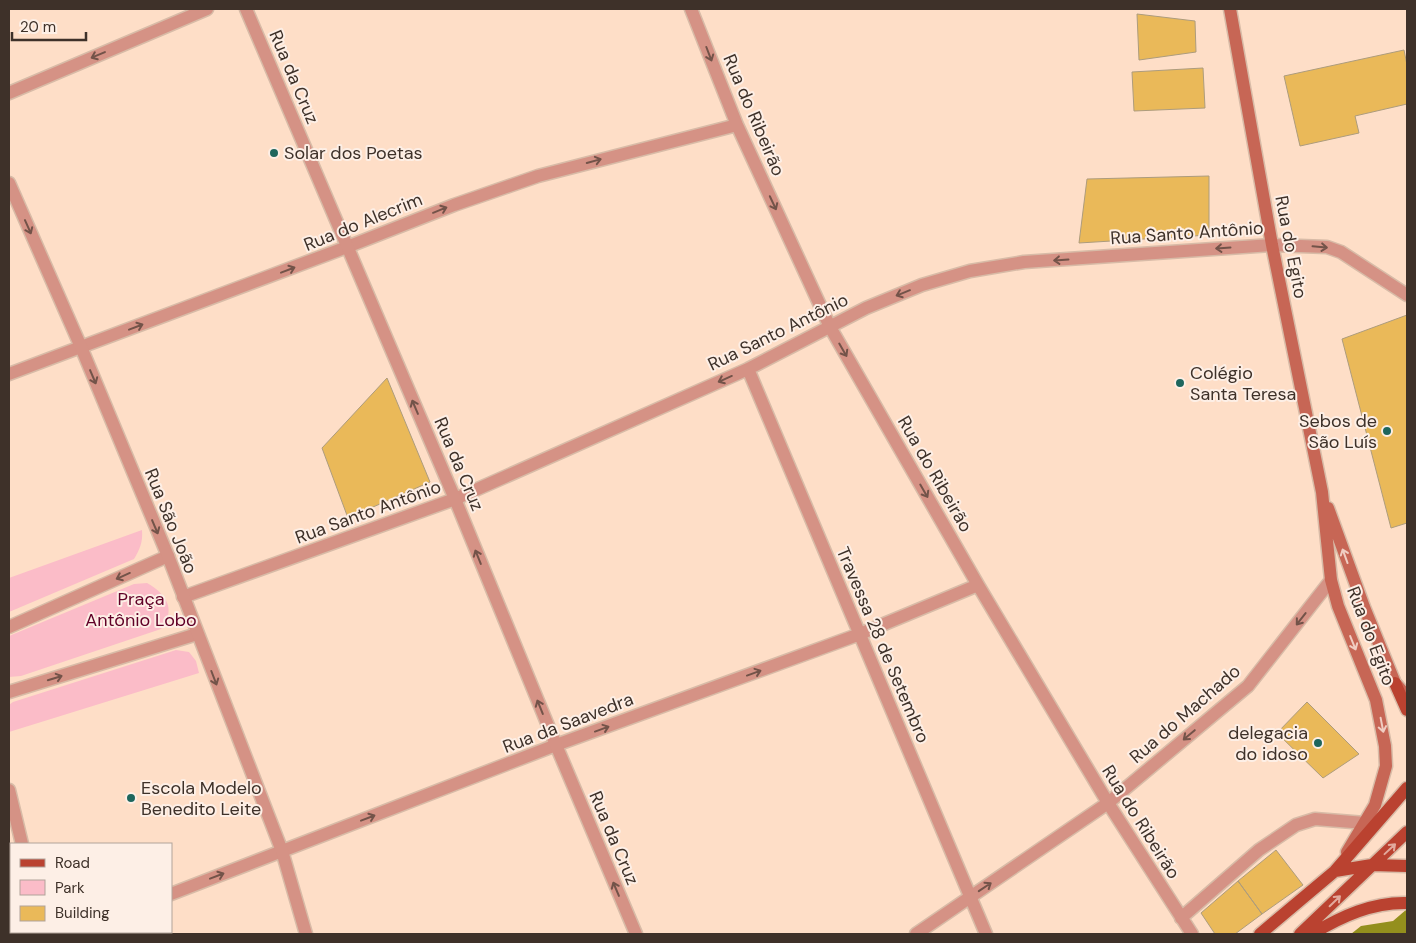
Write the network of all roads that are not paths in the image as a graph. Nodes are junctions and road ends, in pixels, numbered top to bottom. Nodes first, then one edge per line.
1 (207, 9) edge
2 (246, 9) edge
3 (691, 9) edge
4 (1230, 9) edge
5 (9, 94) edge
6 (737, 126) junction
7 (9, 183) edge
8 (1272, 245) junction
9 (347, 248) junction
10 (1407, 294) edge
11 (830, 327) junction
12 (81, 347) junction
13 (748, 368) junction
14 (9, 374) edge
15 (1322, 492) junction
16 (455, 499) junction
17 (168, 556) junction
18 (1331, 580) junction
19 (978, 585) junction
20 (183, 597) junction
21 (9, 627) edge
22 (197, 634) junction
23 (860, 634) junction
24 (1395, 683) junction
25 (9, 692) edge
26 (1407, 696) edge
27 (1407, 710) edge
28 (556, 746) junction
29 (1407, 788) edge
30 (9, 790) edge
31 (1108, 803) junction
32 (1365, 823) junction
33 (1407, 832) edge
34 (22, 843) edge
35 (282, 851) junction
36 (1372, 865) junction
37 (1407, 866) edge
38 (1335, 871) junction
39 (172, 894) edge
40 (969, 898) junction
41 (1403, 902) edge
42 (1181, 918) junction
43 (306, 934) edge
44 (636, 934) edge
45 (916, 934) edge
46 (986, 934) edge
47 (1192, 934) edge
48 (1260, 934) edge
49 (1300, 934) edge
50 (1312, 934) edge

1 -> 5 street
2 - 9 street, Rua da Cruz
3 -> 6 street, Rua do Ribeirão
4 - 8 main road, Rua do Egito
9 -> 6 street, Rua do Alecrim
6 -> 11 street, Rua do Ribeirão
7 -> 12 street, Rua São João
8 -> 10 street, Rua Santo Antônio
8 -> 11 street, Rua Santo Antônio
8 - 15 main road, Rua do Egito
12 -> 9 street, Rua do Alecrim
16 -> 9 street, Rua da Cruz
11 - 13 street, Rua Santo Antônio
11 -> 19 street, Rua do Ribeirão
12 - 14 street, Rua do Alecrim
12 -> 17 street, Rua São João
13 -> 16 street, Rua Santo Antônio
13 - 23 street, Travessa 28 de Setembro
15 - 18 main road, Rua do Egito
24 -> 15 main road, Rua do Egito
16 - 20 street, Rua Santo Antônio
28 -> 16 street, Rua da Cruz
17 - 20 street, Rua São João
17 -> 21 street
18 -> 31 street, Rua do Machado
18 -> 32 main road, Rua do Egito
19 - 23 street, Rua da Saavedra
19 - 31 street, Rua do Ribeirão
20 - 22 street, Rua São João
25 -> 22 street
22 -> 35 street, Rua São João
28 -> 23 street, Rua da Saavedra
23 - 40 street, Travessa 28 de Setembro
24 - 26 main road, Rua do Egito
24 - 27 main road
35 -> 28 street, Rua da Saavedra
44 -> 28 street, Rua da Cruz
29 - 38 main road
30 - 34 street
40 -> 31 street, Rua do Machado
31 - 42 street, Rua do Ribeirão
32 - 38 main road, Rua do Egito
32 - 42 street
36 -> 33 main road
39 -> 35 street, Rua da Saavedra
35 - 43 street, Rua São João
36 - 37 main road
36 - 38 main road
49 -> 36 main road
38 - 48 main road
40 - 45 street, Rua do Machado
40 - 46 street, Travessa 28 de Setembro
41 - 50 main road
42 - 47 street, Rua do Ribeirão

